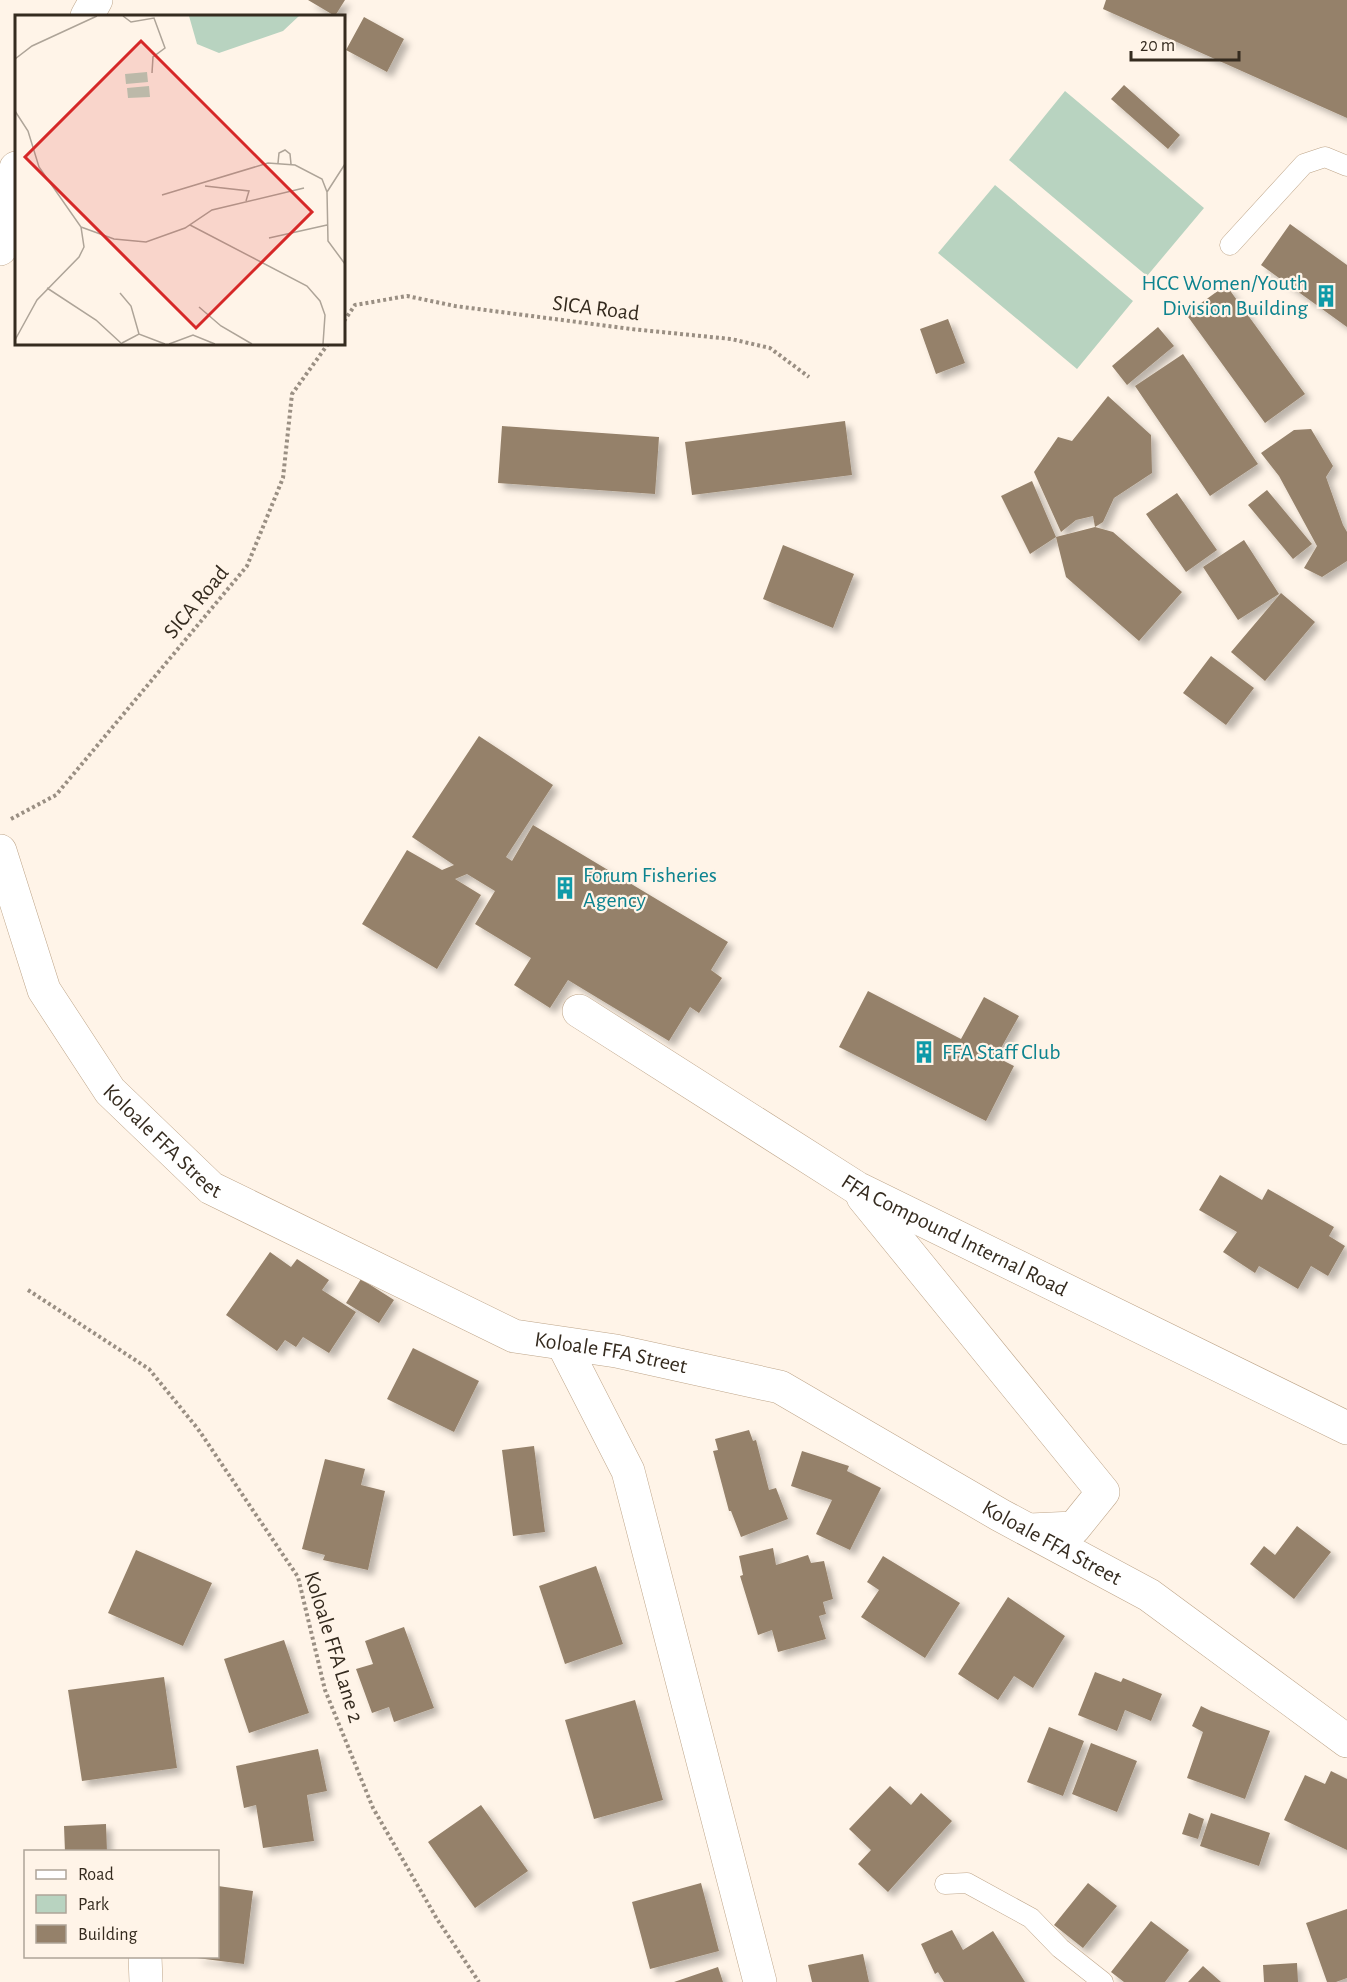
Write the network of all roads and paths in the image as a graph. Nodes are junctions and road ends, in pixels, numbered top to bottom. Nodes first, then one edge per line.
1 (96, 0) edge
2 (88, 15) edge
3 (1347, 166) edge
4 (15, 173) edge
5 (1230, 244) dead end
6 (0, 249) edge
7 (345, 320) edge
8 (327, 345) edge
9 (809, 377) dead end
10 (9, 820) dead end
11 (0, 851) edge
12 (579, 1011) dead end
13 (857, 1188) junction
14 (28, 1290) dead end
15 (563, 1344) junction
16 (1347, 1428) edge
17 (1028, 1530) junction
18 (1347, 1741) edge
19 (945, 1884) dead end
20 (145, 1958) edge
21 (146, 1982) edge
22 (479, 1982) edge
23 (760, 1982) edge
24 (1103, 1982) edge

1 - 2 street
3 - 5 lane
4 - 6 street
7 - 9 path, SICA Road
8 - 10 path, SICA Road
11 - 15 street, Koloale FFA Street
12 - 13 street, FFA Compound Internal Road
13 - 16 street, FFA Compound Internal Road
13 - 17 street
14 - 22 path, Koloale FFA Lane 2
15 - 17 street, Koloale FFA Street
15 - 23 street
17 - 18 street, Koloale FFA Street
19 - 24 lane
20 - 21 street

